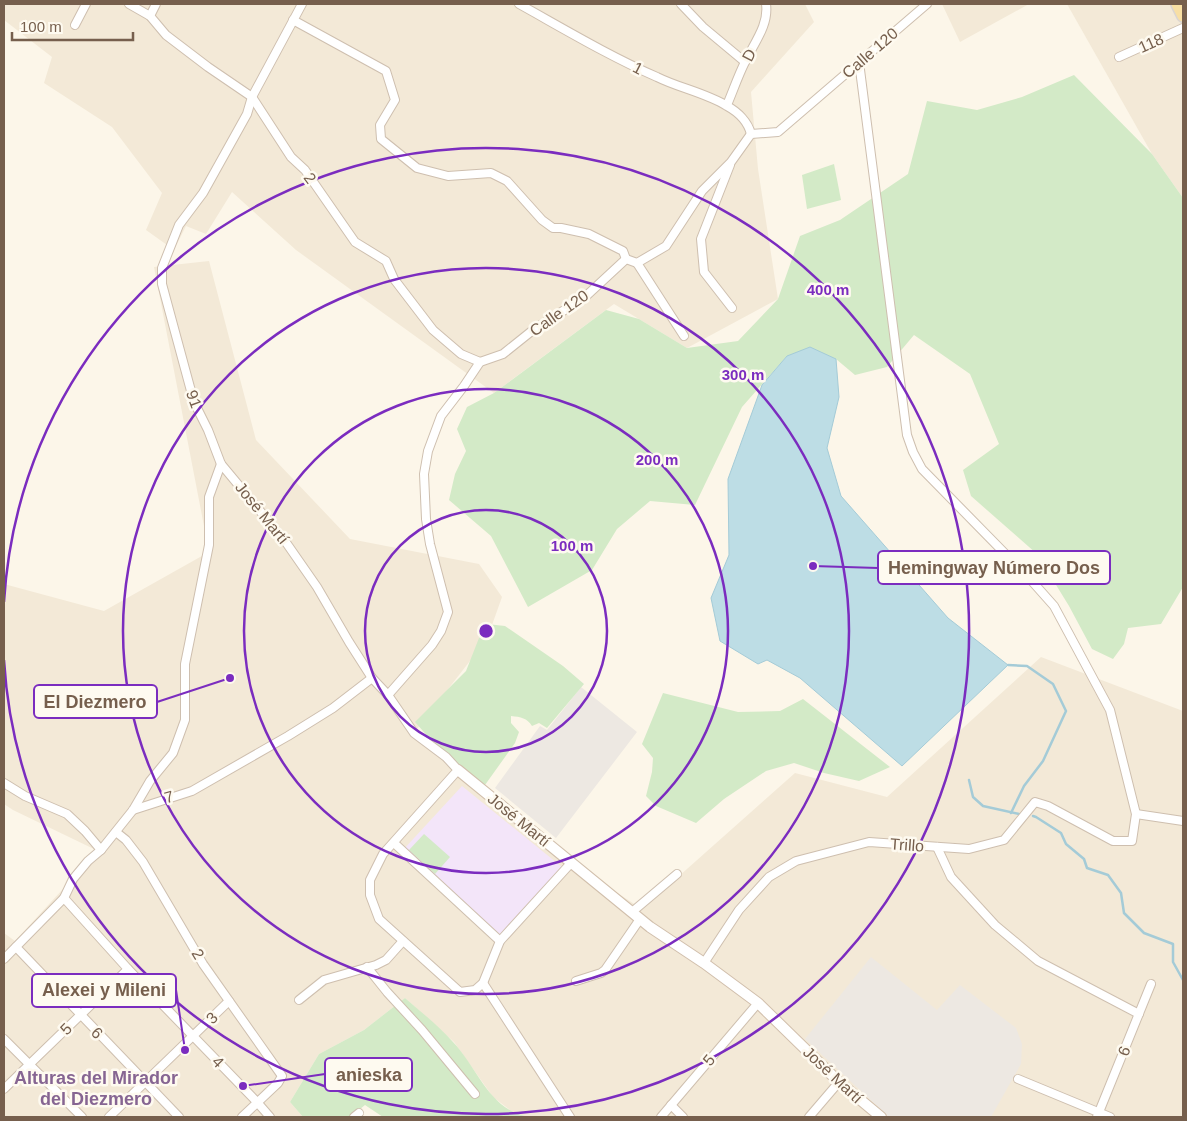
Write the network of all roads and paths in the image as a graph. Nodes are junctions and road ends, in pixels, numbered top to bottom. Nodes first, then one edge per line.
1 (86, 4) edge
2 (129, 4) edge
3 (156, 4) edge
4 (302, 4) edge
5 (519, 4) edge
6 (681, 4) edge
7 (766, 4) edge
8 (927, 4) edge
9 (1177, 4) edge
10 (150, 16) junction
11 (1183, 16) edge
12 (294, 20) junction
13 (75, 25) dead end
14 (1183, 28) edge
15 (1119, 57) dead end
16 (745, 62) junction
17 (859, 62) junction
18 (252, 97) junction
19 (727, 105) junction
20 (751, 134) junction
21 (731, 162) junction
22 (626, 259) junction
23 (637, 263) junction
24 (732, 308) dead end
25 (684, 336) dead end
26 (480, 362) junction
27 (221, 464) junction
28 (372, 678) junction
29 (388, 695) junction
30 (458, 770) junction
31 (4, 782) edge
32 (134, 810) junction
33 (1136, 814) junction
34 (1183, 821) edge
35 (116, 832) junction
36 (394, 843) junction
37 (937, 847) junction
38 (101, 850) junction
39 (571, 863) junction
40 (677, 874) dead end
41 (64, 898) junction
42 (632, 912) junction
43 (640, 919) junction
44 (403, 941) junction
45 (500, 941) junction
46 (16, 947) junction
47 (4, 959) edge
48 (704, 963) junction
49 (367, 968) junction
50 (128, 969) junction
51 (576, 981) dead end
52 (484, 983) junction
53 (1151, 984) dead end
54 (299, 1000) dead end
55 (229, 1001) junction
56 (758, 1003) junction
57 (1139, 1014) junction
58 (80, 1015) junction
59 (193, 1036) junction
60 (4, 1039) edge
61 (30, 1065) junction
62 (1018, 1079) dead end
63 (145, 1082) junction
64 (839, 1082) junction
65 (4, 1089) edge
66 (475, 1094) dead end
67 (257, 1102) junction
68 (671, 1105) junction
69 (1098, 1115) edge
70 (82, 1117) edge
71 (108, 1117) edge
72 (179, 1117) edge
73 (242, 1117) edge
74 (270, 1117) edge
75 (570, 1117) edge
76 (661, 1117) edge
77 (683, 1117) edge
78 (809, 1117) edge
79 (881, 1117) edge
80 (1110, 1117) edge

1 - 13 street
2 - 10 street, 2
3 - 10 street
4 - 12 street, 91
5 - 19 street, 1
6 - 16 street
7 - 16 street, D
8 - 17 street, Calle 120
9 - 11 main road
10 - 18 street, 2
12 - 18 street, 91
12 - 22 street
14 - 15 street, 118
16 - 19 street, D
17 - 20 street, Calle 120
17 - 33 street
18 - 26 street, 2
18 - 27 street, 91
19 - 20 street, 1
20 - 21 street
21 - 23 street
21 - 24 street
22 - 23 street
22 - 26 street, Calle 120
23 - 25 street
26 - 29 street
27 - 28 street, José Martí
27 - 32 street
28 - 29 street, José Martí
28 - 32 street, 7
29 - 30 street, José Martí
30 - 36 street
30 - 39 street, José Martí
31 - 38 street
32 - 35 street
33 - 34 street
33 - 37 street, Trillo
35 - 38 street
35 - 55 street, 2
36 - 44 street
36 - 45 street
37 - 48 street, Trillo
37 - 57 street
38 - 41 street
39 - 42 street, José Martí
39 - 45 street
40 - 42 street
41 - 46 street
41 - 50 street, 4
42 - 43 street, José Martí
43 - 48 street, José Martí
43 - 51 street
44 - 49 street
44 - 52 street
45 - 52 street
46 - 47 street
46 - 58 street, 6
48 - 56 street, José Martí
49 - 54 street
49 - 66 street
50 - 58 street, 5
50 - 59 street, 4
52 - 75 street
53 - 57 street, 6
55 - 59 street, 3
55 - 67 street, 2
56 - 64 street, José Martí
56 - 68 street, 5
57 - 69 street, 6
58 - 61 street, 5
58 - 63 street, 6
59 - 63 street, 3
59 - 67 street, 4
60 - 61 street
61 - 65 street, 5
61 - 70 street
62 - 69 street
63 - 71 street, 3
63 - 72 street, 6
64 - 78 street
64 - 79 street, José Martí
67 - 73 street
67 - 74 street, 4
68 - 76 street, 5
68 - 77 street
69 - 80 street

